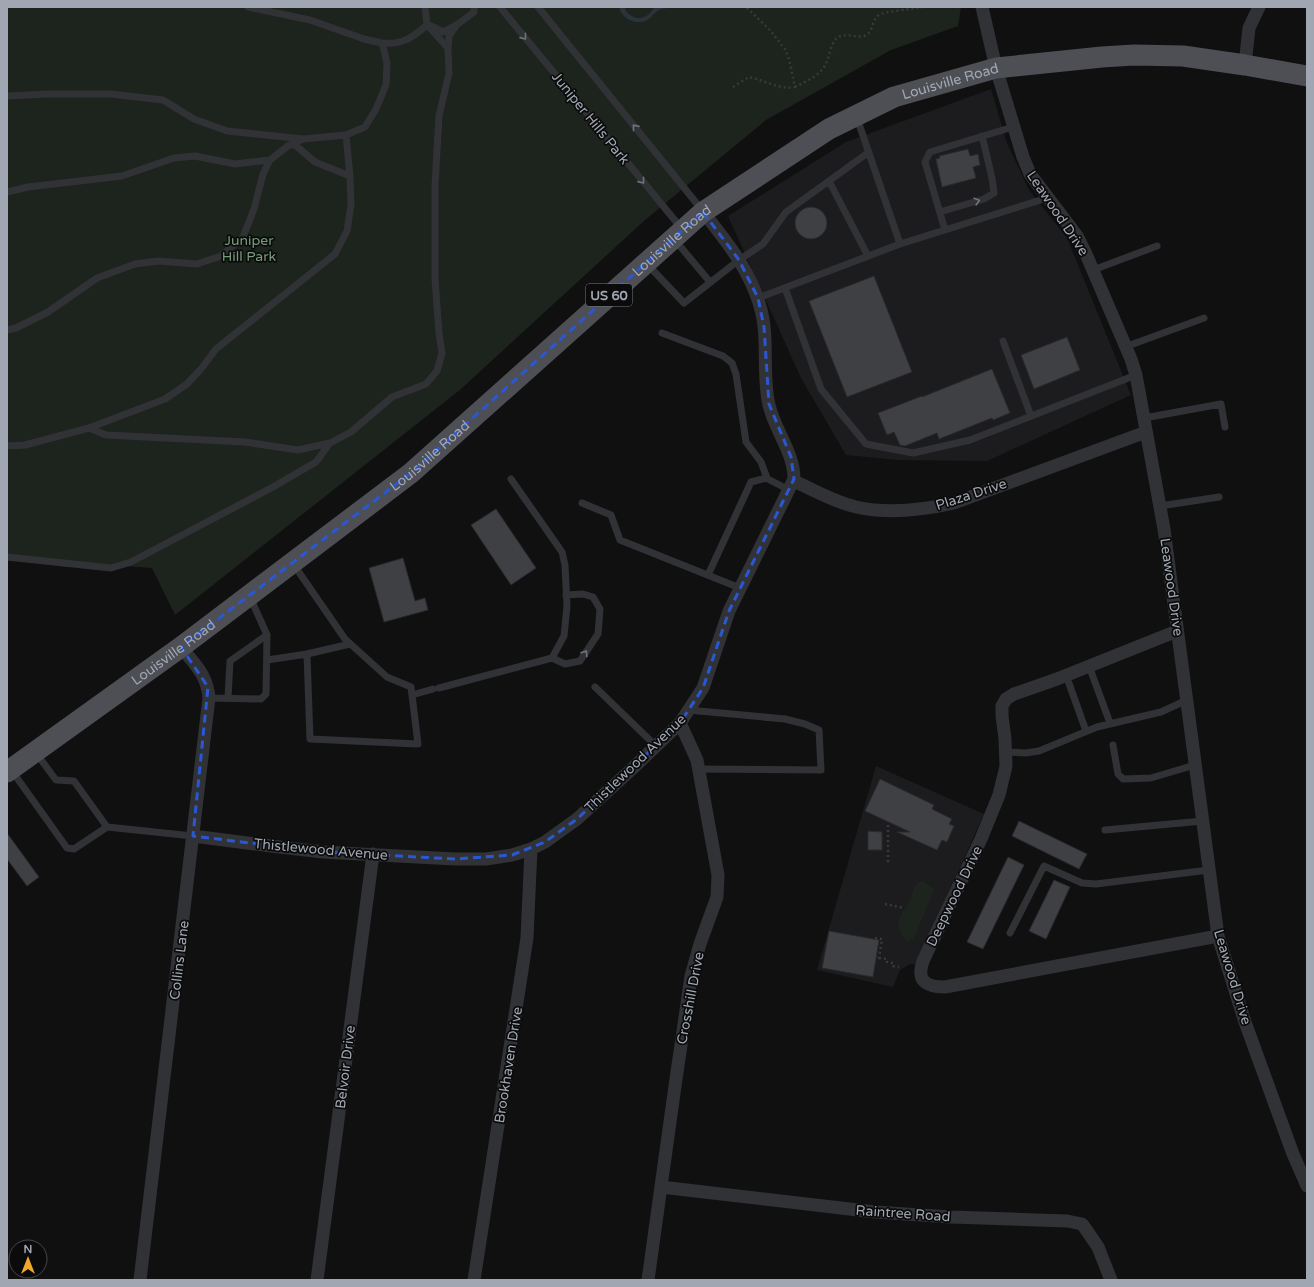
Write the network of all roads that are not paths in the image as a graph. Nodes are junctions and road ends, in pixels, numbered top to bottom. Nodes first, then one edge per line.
1 (248, 7) edge
2 (425, 7) edge
3 (474, 7) edge
4 (500, 7) edge
5 (538, 7) edge
6 (982, 7) edge
7 (1259, 7) edge
8 (458, 24) junction
9 (427, 25) junction
10 (382, 43) junction
11 (448, 48) junction
12 (1245, 65) junction
13 (996, 68) junction
14 (1307, 76) edge
15 (7, 96) edge
16 (856, 116) junction
17 (1013, 126) junction
18 (346, 135) junction
19 (982, 136) junction
20 (303, 140) junction
21 (294, 144) junction
22 (869, 152) junction
23 (270, 160) junction
24 (350, 176) junction
25 (829, 181) junction
26 (7, 192) edge
27 (1047, 198) junction
28 (703, 212) junction
29 (940, 212) junction
30 (945, 230) junction
31 (678, 234) junction
32 (900, 244) junction
33 (1157, 246) dead end
34 (868, 256) junction
35 (739, 260) junction
36 (646, 262) junction
37 (1093, 270) junction
38 (710, 282) junction
39 (785, 288) junction
40 (758, 298) junction
41 (1204, 318) dead end
42 (7, 330) edge
43 (662, 333) dead end
44 (1003, 341) dead end
45 (1125, 347) junction
46 (1136, 375) junction
47 (1031, 416) junction
48 (1144, 418) junction
49 (1226, 427) dead end
50 (89, 428) junction
51 (1146, 432) junction
52 (330, 443) junction
53 (7, 446) edge
54 (767, 478) junction
55 (511, 479) dead end
56 (791, 486) junction
57 (1219, 496) dead end
58 (582, 503) dead end
59 (1160, 506) junction
60 (7, 557) edge
61 (293, 563) junction
62 (708, 575) junction
63 (740, 588) junction
64 (566, 595) junction
65 (249, 596) junction
66 (1178, 631) junction
67 (268, 635) junction
68 (350, 644) junction
69 (182, 647) junction
70 (307, 654) junction
71 (552, 658) junction
72 (267, 660) junction
73 (1089, 666) junction
74 (1066, 675) junction
75 (595, 687) dead end
76 (412, 695) junction
77 (209, 698) junction
78 (228, 698) junction
79 (1187, 700) junction
80 (688, 710) junction
81 (680, 723) junction
82 (1110, 723) junction
83 (1086, 731) junction
84 (1113, 745) dead end
85 (656, 746) junction
86 (35, 752) junction
87 (1006, 752) junction
88 (1195, 766) junction
89 (698, 769) junction
90 (9, 771) edge
91 (1203, 821) junction
92 (107, 827) junction
93 (1105, 830) dead end
94 (194, 836) junction
95 (531, 849) junction
96 (373, 854) junction
97 (1209, 870) junction
98 (1010, 933) dead end
99 (1218, 936) junction
100 (1307, 1186) edge
101 (662, 1187) junction
102 (140, 1280) edge
103 (317, 1280) edge
104 (474, 1280) edge
105 (648, 1280) edge
106 (1111, 1280) edge

1 - 10 lane
2 - 9 lane
3 - 8 lane
4 -> 31 lane, Juniper Hills Park
28 -> 5 lane, Juniper Hills Park
6 - 13 street, Leawood Drive
7 - 12 street
8 - 9 lane
8 - 11 lane
9 - 10 lane
9 - 11 lane
10 - 18 lane
11 - 52 lane
12 - 13 main road, Louisville Road / US 60
12 - 14 main road, Louisville Road / US 60
13 - 16 main road, Louisville Road / US 60
13 - 17 street, Leawood Drive
15 - 20 lane
16 - 22 lane
16 - 28 main road, Louisville Road / US 60
17 - 19 lane
17 - 27 street, Leawood Drive
18 - 20 lane
18 - 24 lane
29 -> 19 lane
19 - 29 lane
20 - 21 lane
21 - 23 lane
21 - 24 lane
22 - 25 lane
22 - 32 lane
23 - 26 lane
23 - 42 lane
24 - 50 lane
25 - 34 lane
25 - 35 lane
27 - 30 lane
27 - 37 street, Leawood Drive
28 - 31 main road, Louisville Road / US 60
28 - 35 street
29 - 30 lane
30 - 32 lane
31 - 36 main road, Louisville Road / US 60
31 - 38 lane, Juniper Hills Park
32 - 34 lane
33 - 37 lane
34 - 39 lane
35 - 38 lane
35 - 40 street
36 - 38 lane
36 - 61 main road, Louisville Road / US 60
37 - 45 street, Leawood Drive
39 - 40 lane
39 - 47 lane
40 - 56 street
41 - 45 lane
43 - 54 lane
44 - 47 lane
45 - 46 street, Leawood Drive
46 - 47 lane
46 - 48 street, Leawood Drive
48 - 49 lane
48 - 51 street, Leawood Drive
50 - 52 lane
50 - 53 lane
51 - 56 street, Plaza Drive
51 - 59 street, Leawood Drive
52 - 60 lane
54 - 56 lane
54 - 62 lane
55 - 64 lane
56 - 63 street, Thistlewood Avenue
57 - 59 lane
58 - 62 lane
59 - 66 street, Leawood Drive
61 - 65 main road, Louisville Road / US 60
61 - 68 lane
62 - 63 lane
63 - 80 street, Thistlewood Avenue
64 - 71 lane
71 -> 64 lane
65 - 67 lane
65 - 69 main road, Louisville Road / US 60
66 - 73 street, Deepwood Drive
66 - 79 street, Leawood Drive
67 - 72 lane
67 - 78 lane
68 - 70 lane
68 - 76 lane
69 - 77 street, Collins Lane
69 - 86 main road, Louisville Road / US 60
70 - 72 lane
70 - 76 lane
71 - 76 lane
72 - 78 lane
73 - 74 street, Deepwood Drive
73 - 82 lane
74 - 83 lane
74 - 87 street, Deepwood Drive
75 - 85 lane
77 - 78 lane
77 - 94 street, Collins Lane
79 - 82 lane
79 - 88 street, Leawood Drive
80 - 81 street, Thistlewood Avenue
80 - 89 lane
81 - 85 street, Thistlewood Avenue
81 - 89 street, Crosshill Drive
82 - 83 lane
83 - 87 lane
84 - 88 lane
85 - 95 street, Thistlewood Avenue
86 - 90 main road, Louisville Road / US 60
86 - 92 lane
87 - 99 street, Deepwood Drive
88 - 91 street, Leawood Drive
89 - 101 street, Crosshill Drive
90 - 92 lane
91 - 93 lane
91 - 97 street, Leawood Drive
92 - 94 lane
94 - 96 street, Thistlewood Avenue
94 - 102 street, Collins Lane
95 - 96 street, Thistlewood Avenue
95 - 104 street, Brookhaven Drive
96 - 103 street, Belvoir Drive
97 - 98 lane
97 - 99 street, Leawood Drive
99 - 100 street, Leawood Drive
101 - 105 street, Crosshill Drive
101 - 106 street, Raintree Road

